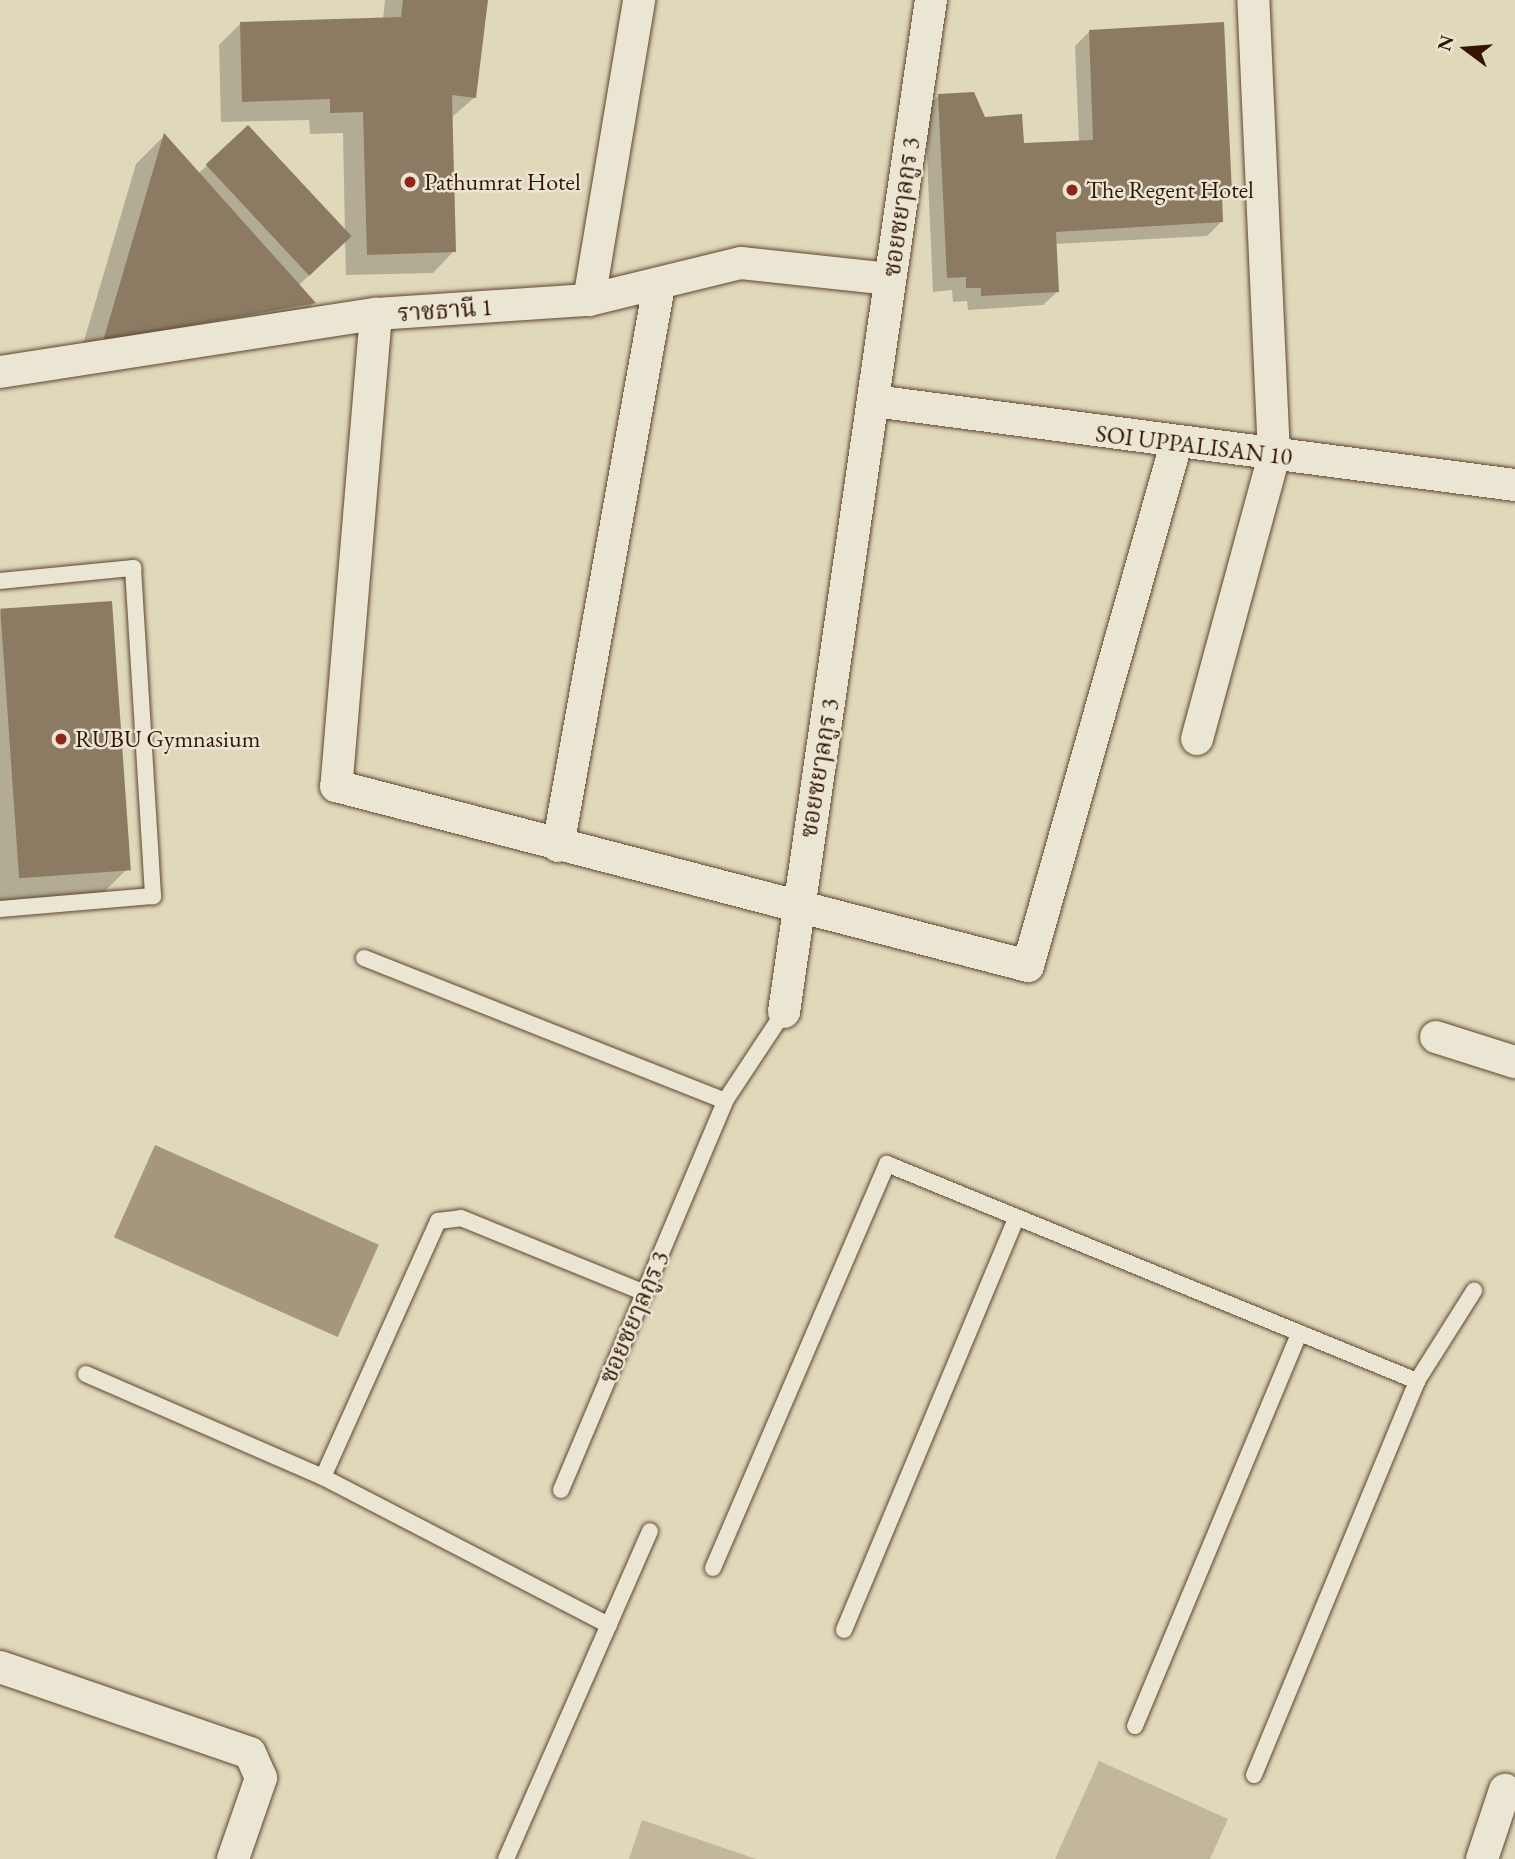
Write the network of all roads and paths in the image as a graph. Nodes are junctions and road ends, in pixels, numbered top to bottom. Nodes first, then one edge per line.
1 (639, 0) edge
2 (931, 0) edge
3 (1253, 0) edge
4 (890, 279) junction
5 (659, 286) junction
6 (589, 300) junction
7 (376, 314) junction
8 (0, 372) edge
9 (874, 401) junction
10 (1176, 444) junction
11 (1274, 454) junction
12 (1515, 485) edge
13 (0, 582) edge
14 (1197, 739) dead end
15 (558, 846) junction
16 (0, 909) edge
17 (797, 911) junction
18 (364, 958) dead end
19 (783, 1012) joint
20 (1436, 1037) dead end
21 (1515, 1062) edge
22 (725, 1101) junction
23 (1015, 1221) junction
24 (1474, 1291) dead end
25 (645, 1293) junction
26 (1299, 1333) junction
27 (86, 1374) dead end
28 (1417, 1381) junction
29 (323, 1478) junction
30 (561, 1490) dead end
31 (650, 1531) dead end
32 (713, 1568) dead end
33 (609, 1625) junction
34 (845, 1630) dead end
35 (0, 1667) edge
36 (1135, 1726) dead end
37 (1254, 1774) dead end
38 (1506, 1790) dead end
39 (233, 1859) edge
40 (506, 1859) edge
41 (1482, 1859) edge

1 - 6 street
2 - 4 street, ซอยซยๅลกูร 3
3 - 11 street
4 - 5 street, ราชธานี 1
4 - 9 street, ซอยซยๅลกูร 3
5 - 6 street, ราชธานี 1
5 - 15 street
6 - 7 street, ราชธานี 1
7 - 8 street, ราชธานี 1
7 - 15 street
9 - 10 street, SOI UPPALISAN 10
9 - 17 street, ซอยซยๅลกูร 3
10 - 11 street, SOI UPPALISAN 10
10 - 17 street
11 - 12 street, SOI UPPALISAN 10
11 - 14 street
13 - 16 lane
15 - 17 street
17 - 19 street, ซอยซยๅลกูร 3
18 - 22 lane
19 - 22 lane, ซอยซยๅลกูร 3
20 - 21 street
22 - 25 lane, ซอยซยๅลกูร 3
23 - 26 lane
23 - 32 lane
23 - 34 lane
24 - 28 lane
25 - 29 lane
25 - 30 lane, ซอยซยๅลกูร 3
26 - 28 lane
26 - 36 lane
27 - 29 lane
28 - 37 lane
29 - 33 lane
31 - 33 lane
33 - 40 lane
35 - 39 street
38 - 41 street

